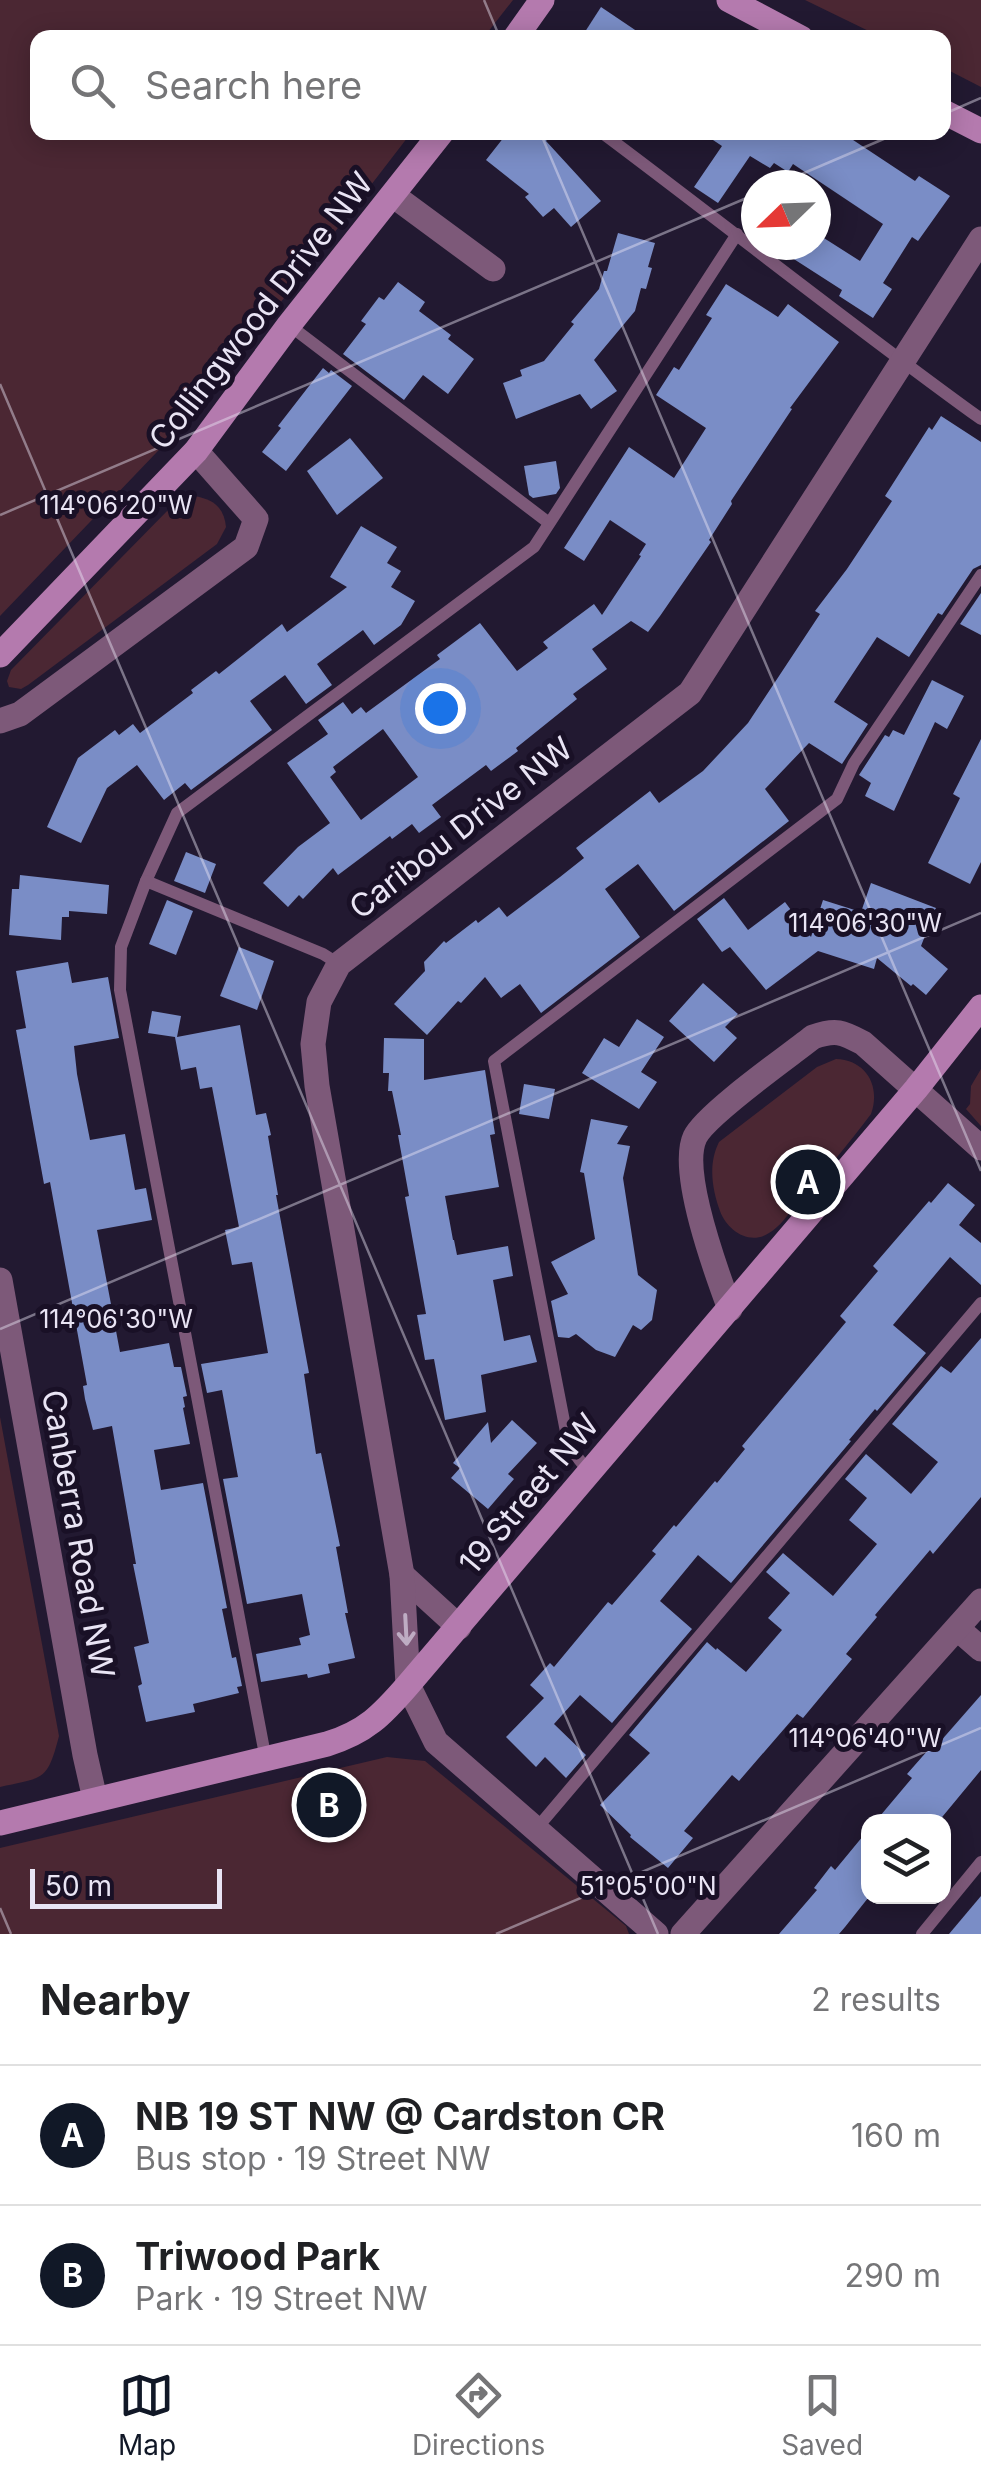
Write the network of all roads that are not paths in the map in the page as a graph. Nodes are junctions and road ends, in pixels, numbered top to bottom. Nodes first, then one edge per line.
1 (542, 0) edge
2 (728, 0) edge
3 (521, 30) edge
4 (785, 30) edge
5 (951, 116) edge
6 (981, 132) edge
7 (436, 140) edge
8 (612, 140) edge
9 (394, 196) junction
10 (737, 234) junction
11 (981, 239) edge
12 (493, 269) dead end
13 (290, 325) junction
14 (902, 362) junction
15 (981, 419) edge
16 (196, 451) junction
17 (548, 523) junction
18 (981, 575) edge
19 (0, 656) edge
20 (0, 721) edge
21 (146, 881) junction
22 (339, 964) junction
23 (981, 1007) edge
24 (916, 1089) junction
25 (981, 1148) edge
26 (0, 1280) edge
27 (981, 1303) edge
28 (730, 1309) junction
29 (590, 1474) junction
30 (402, 1575) junction
31 (981, 1602) edge
32 (459, 1626) junction
33 (958, 1629) junction
34 (981, 1649) edge
35 (408, 1685) junction
36 (266, 1760) junction
37 (96, 1799) junction
38 (0, 1823) edge
39 (537, 1828) junction
40 (981, 1862) edge
41 (656, 1934) edge
42 (683, 1934) edge
43 (922, 1934) edge

1 - 3 street
2 - 4 street
5 - 6 street
7 - 9 street, Collingwood Drive NW
8 - 10 lane
9 - 12 street
9 - 13 street, Collingwood Drive NW
10 - 14 lane
10 - 17 lane
11 - 14 street, Caribou Drive NW
13 - 16 street, Collingwood Drive NW
13 - 17 lane
14 - 15 lane
14 - 22 street, Caribou Drive NW
16 - 19 street, Collingwood Drive NW
16 - 20 street
17 - 21 lane
18 - 29 lane
21 - 22 lane
21 - 36 lane
22 - 30 street, Caribou Drive NW
23 - 24 street, 19 Street NW
24 - 25 street
24 - 28 street, 19 Street NW
24 - 28 street
26 - 37 street, Canberra Road NW
27 - 39 lane
28 - 29 street, 19 Street NW
29 - 32 street, 19 Street NW
30 - 32 street
30 -> 35 street, Caribou Drive NW
31 - 33 street
32 - 35 street, 19 Street NW
33 - 34 street
33 - 42 street
35 - 36 street, 19 Street NW
35 - 39 street
36 - 37 street, 19 Street NW
37 - 38 street, 19 Street NW
39 - 41 street
40 - 43 lane

